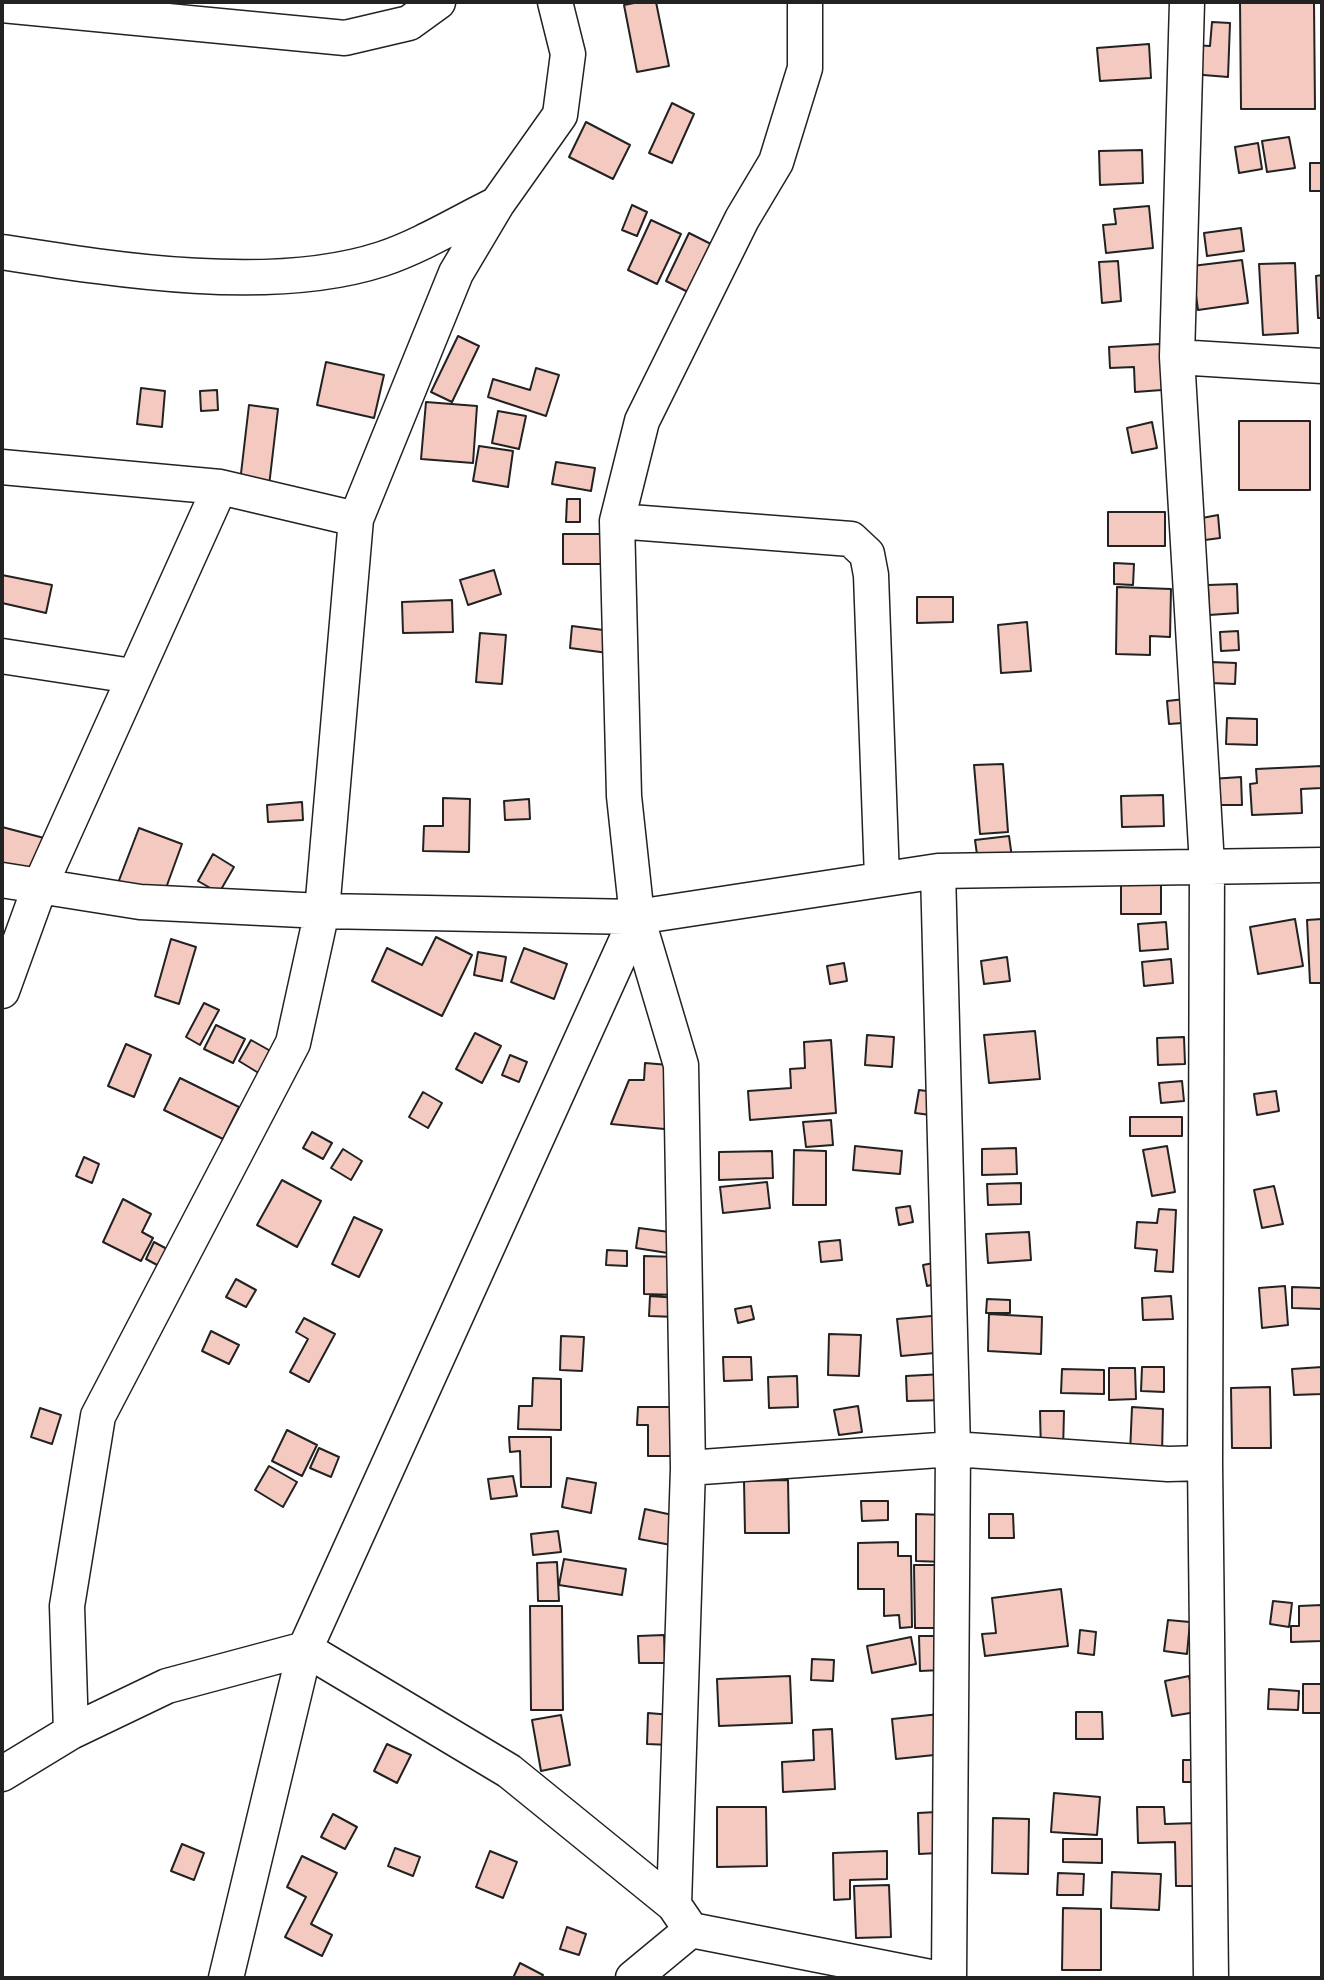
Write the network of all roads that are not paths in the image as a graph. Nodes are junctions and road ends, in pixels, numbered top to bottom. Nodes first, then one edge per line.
1 (438, 2) edge
2 (555, 2) edge
3 (805, 2) edge
4 (1187, 2) edge
5 (2, 5) edge
6 (497, 204) junction
7 (2, 252) edge
8 (1177, 357) junction
9 (1322, 366) edge
10 (2, 467) edge
11 (220, 487) junction
12 (356, 519) junction
13 (617, 521) junction
14 (2, 656) edge
15 (132, 676) junction
16 (1207, 865) junction
17 (1322, 865) edge
18 (938, 871) junction
19 (882, 878) junction
20 (2, 880) edge
21 (40, 886) junction
22 (322, 911) junction
23 (637, 917) junction
24 (2, 991) edge
25 (953, 1449) junction
26 (1205, 1463) junction
27 (688, 1468) junction
28 (305, 1649) junction
29 (71, 1732) junction
30 (2, 1774) edge
31 (683, 1918) junction
32 (226, 1978) edge
33 (633, 1978) edge
34 (935, 1978) edge
35 (949, 1978) edge
36 (1211, 1978) edge

1 - 5 street
2 - 6 street
3 - 13 street
4 - 8 street
6 - 7 street
6 - 12 street
8 - 9 street
8 - 16 street
10 - 11 street
11 - 12 street
11 - 15 street
12 - 22 street
13 - 19 street
13 - 23 street
14 - 15 street
15 - 21 street
16 - 17 street
16 - 18 street
16 - 26 street
18 - 19 street
18 - 25 street
19 - 23 street
20 - 21 street
21 - 22 street
21 - 24 street
22 - 23 street
22 - 29 street
23 - 27 street
23 - 28 street
25 - 26 street
25 - 27 street
25 - 35 street
26 - 36 street
27 - 31 street
28 - 29 street
28 - 31 street
28 - 32 street
29 - 30 street
31 - 33 street
31 - 34 street

